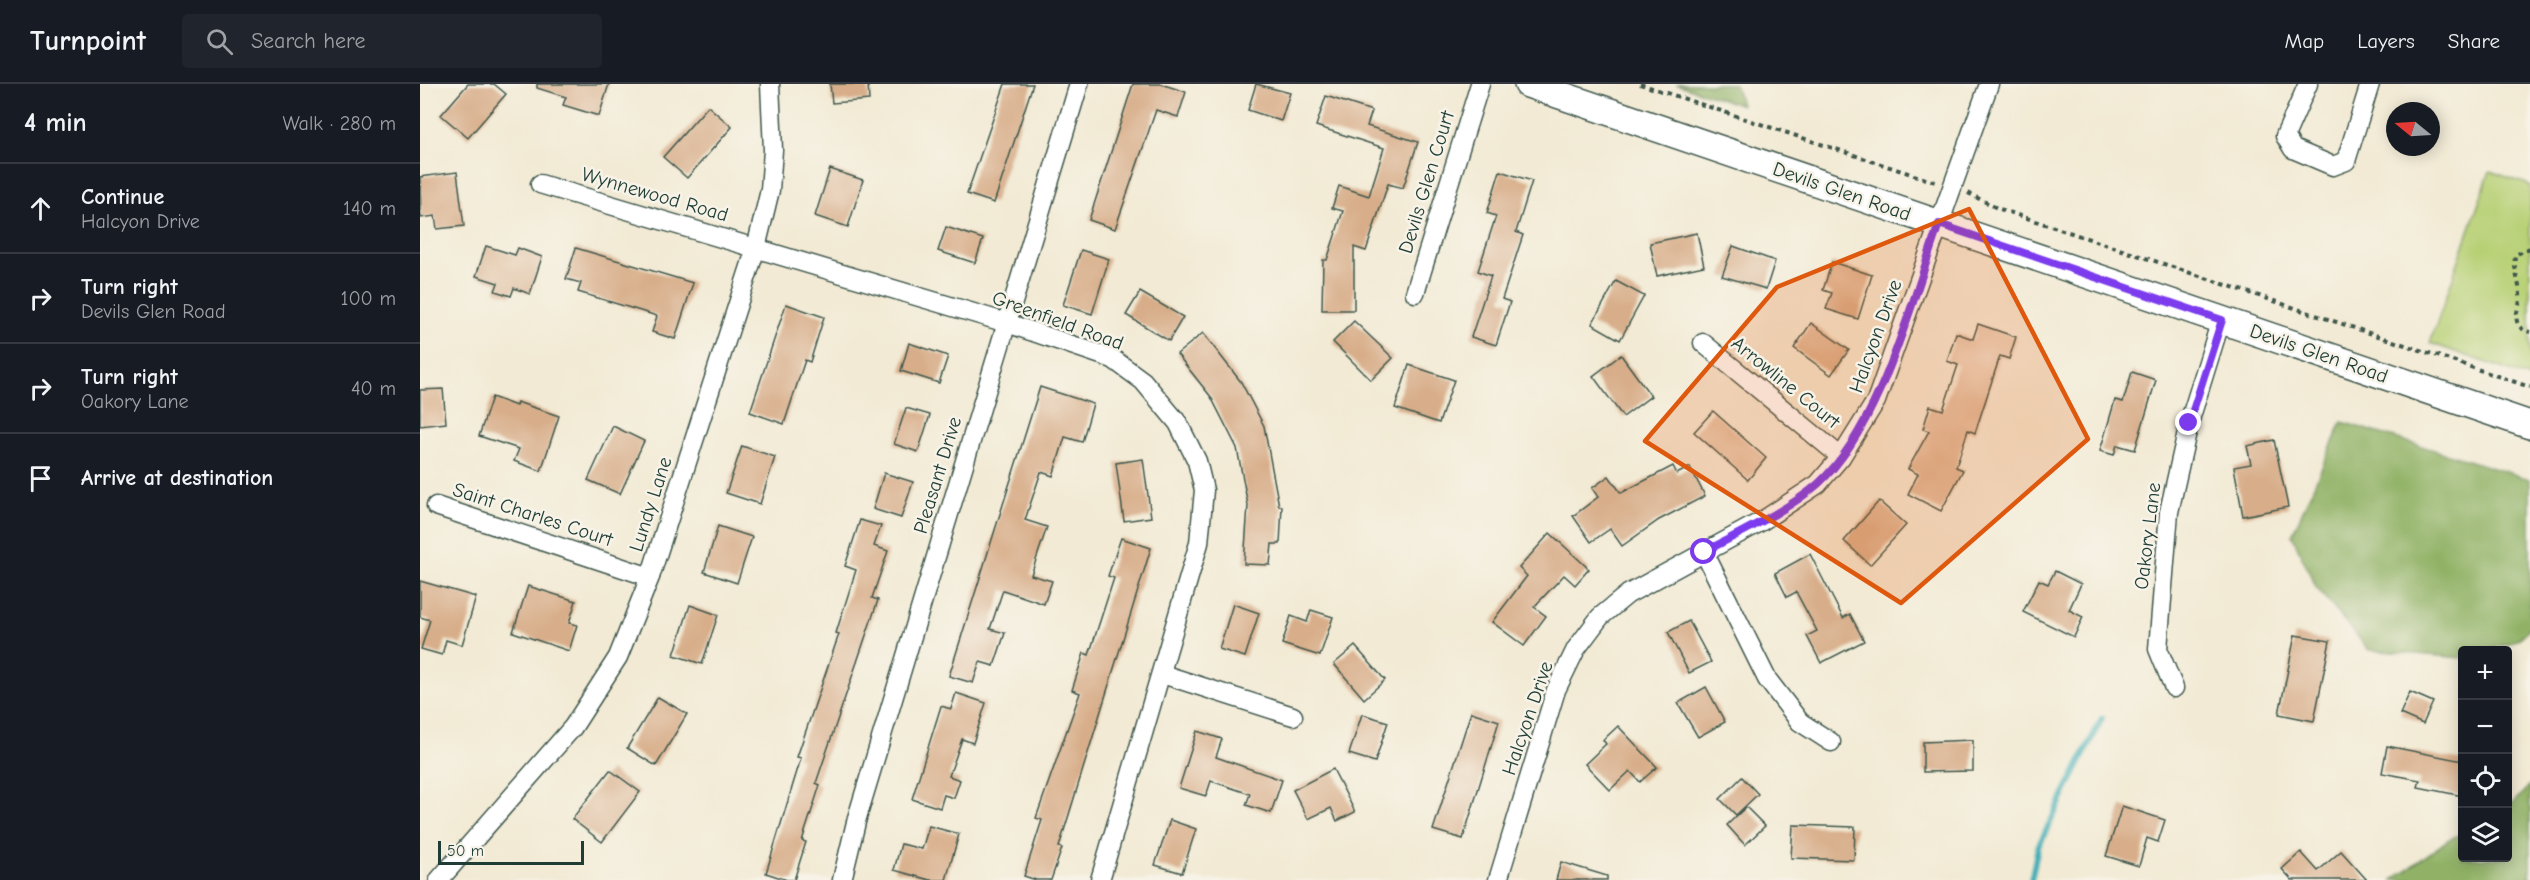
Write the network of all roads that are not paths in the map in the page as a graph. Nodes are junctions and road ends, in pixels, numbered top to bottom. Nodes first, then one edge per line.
1 (770, 84) edge
2 (1079, 84) edge
3 (1480, 84) edge
4 (1528, 84) edge
5 (1989, 84) edge
6 (2308, 84) edge
7 (2370, 84) edge
8 (540, 184) dead end
9 (1939, 224) junction
10 (756, 248) junction
11 (1415, 293) dead end
12 (2222, 320) junction
13 (1007, 323) junction
14 (1703, 343) dead end
15 (2530, 425) edge
16 (1841, 457) junction
17 (436, 506) dead end
18 (1704, 552) junction
19 (650, 577) junction
20 (1162, 674) junction
21 (2174, 688) dead end
22 (1293, 716) dead end
23 (1831, 742) dead end
24 (439, 880) edge
25 (842, 880) edge
26 (1100, 880) edge
27 (1498, 880) edge

1 - 10 street, Lundy Lane
2 - 13 street, Pleasant Drive
3 - 11 street, Devils Glen Court
4 - 9 main road, Devils Glen Road
5 - 9 street, Halcyon Drive
6 - 7 street
8 - 10 street, Wynnewood Road
9 - 12 main road, Devils Glen Road
9 - 16 street, Halcyon Drive
10 - 13 street, Greenfield Road
10 - 19 street, Lundy Lane
12 - 15 main road, Devils Glen Road
12 - 21 street, Oakory Lane
13 - 20 street, Greenfield Road
13 - 25 street, Pleasant Drive
14 - 16 street, Arrowline Court
16 - 18 street, Halcyon Drive
17 - 19 street, Saint Charles Court
18 - 23 street
18 - 27 street, Halcyon Drive
19 - 24 street, Lundy Lane
20 - 22 street
20 - 26 street, Greenfield Road

